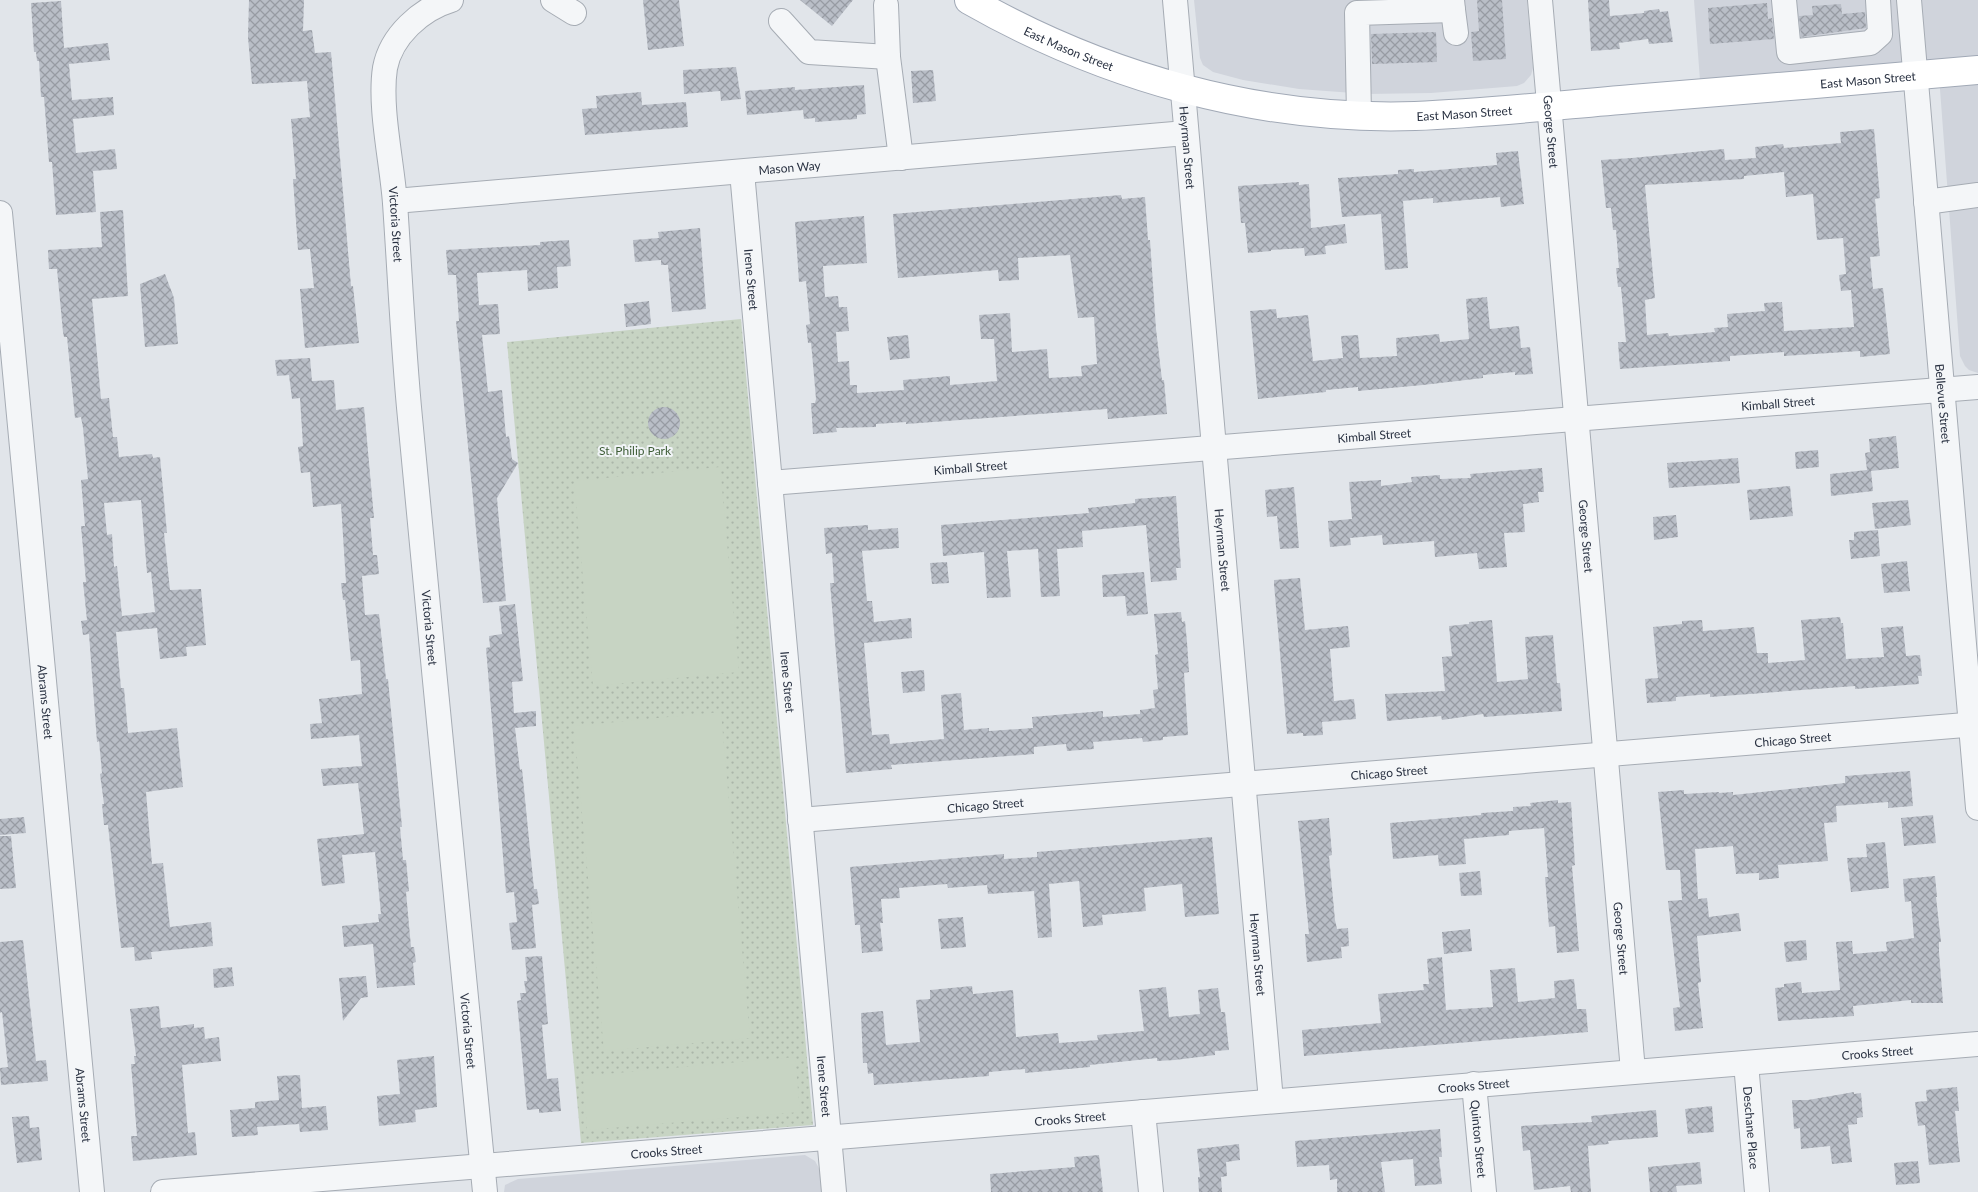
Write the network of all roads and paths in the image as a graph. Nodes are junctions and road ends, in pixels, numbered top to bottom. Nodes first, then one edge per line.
1 (451, 0) edge
2 (553, 0) edge
3 (969, 0) edge
4 (1175, 0) edge
5 (1540, 0) edge
6 (1784, 0) edge
7 (1878, 0) edge
8 (1909, 0) edge
9 (886, 5) dead end
10 (574, 13) dead end
11 (1453, 14) edge
12 (781, 21) dead end
13 (888, 57) junction
14 (1978, 70) edge
15 (1916, 75) junction
16 (1182, 89) junction
17 (1550, 106) junction
18 (1359, 115) junction
19 (1186, 133) junction
20 (900, 158) junction
21 (742, 172) junction
22 (1978, 195) edge
23 (395, 202) junction
24 (1926, 202) junction
25 (0, 213) edge
26 (1978, 387) edge
27 (1942, 390) junction
28 (1577, 419) junction
29 (1214, 448) junction
30 (770, 483) junction
31 (1967, 556) edge
32 (1975, 725) edge
33 (1606, 755) junction
34 (1243, 784) junction
35 (1978, 808) edge
36 (800, 820) junction
37 (1978, 1044) edge
38 (1746, 1062) junction
39 (1633, 1072) junction
40 (1474, 1084) junction
41 (1271, 1101) junction
42 (1143, 1112) junction
43 (828, 1137) junction
44 (483, 1166) junction
45 (92, 1192) edge
46 (163, 1192) edge
47 (486, 1192) edge
48 (834, 1192) edge
49 (1151, 1192) edge
50 (1484, 1192) edge
51 (1757, 1192) edge

1 - 23 street, Victoria Street
2 - 10 street
3 - 16 main road, East Mason Street
4 - 16 street, Heyrman Street
5 - 17 street, George Street
6 - 7 street
8 - 15 street, Bellevue Street
9 - 13 street
11 - 18 street
12 - 13 street
13 - 20 street
14 - 15 main road, East Mason Street
15 - 17 main road, East Mason Street
15 - 24 street, Bellevue Street
16 - 18 main road, East Mason Street
16 - 19 street, Heyrman Street
17 - 18 main road, East Mason Street
17 - 28 street, George Street
19 - 20 street, Mason Way
19 - 29 street, Heyrman Street
20 - 21 street, Mason Way
21 - 23 street, Mason Way
21 - 30 street, Irene Street
22 - 24 street
23 - 44 street, Victoria Street
24 - 27 street, Bellevue Street
25 - 45 street, Abrams Street
26 - 27 street, Kimball Street
27 - 28 street, Kimball Street
27 - 31 street, Bellevue Street
28 - 29 street, Kimball Street
28 - 33 street, George Street
29 - 30 street, Kimball Street
29 - 34 street, Heyrman Street
30 - 36 street, Irene Street
31 - 32 street, Bellevue Street
32 - 33 street, Chicago Street
32 - 35 street, Bellevue Street
33 - 34 street, Chicago Street
33 - 39 street, George Street
34 - 36 street, Chicago Street
34 - 41 street, Heyrman Street
36 - 43 street, Irene Street
37 - 38 street, Crooks Street
38 - 39 street, Crooks Street
38 - 51 street, Deschane Place
39 - 40 street, Crooks Street
40 - 41 street, Crooks Street
40 - 50 street, Quinton Street
41 - 42 street, Crooks Street
42 - 43 street, Crooks Street
42 - 49 street
43 - 44 street, Crooks Street
43 - 48 street, Irene Street
44 - 46 street, Crooks Street
44 - 47 street, Victoria Street

